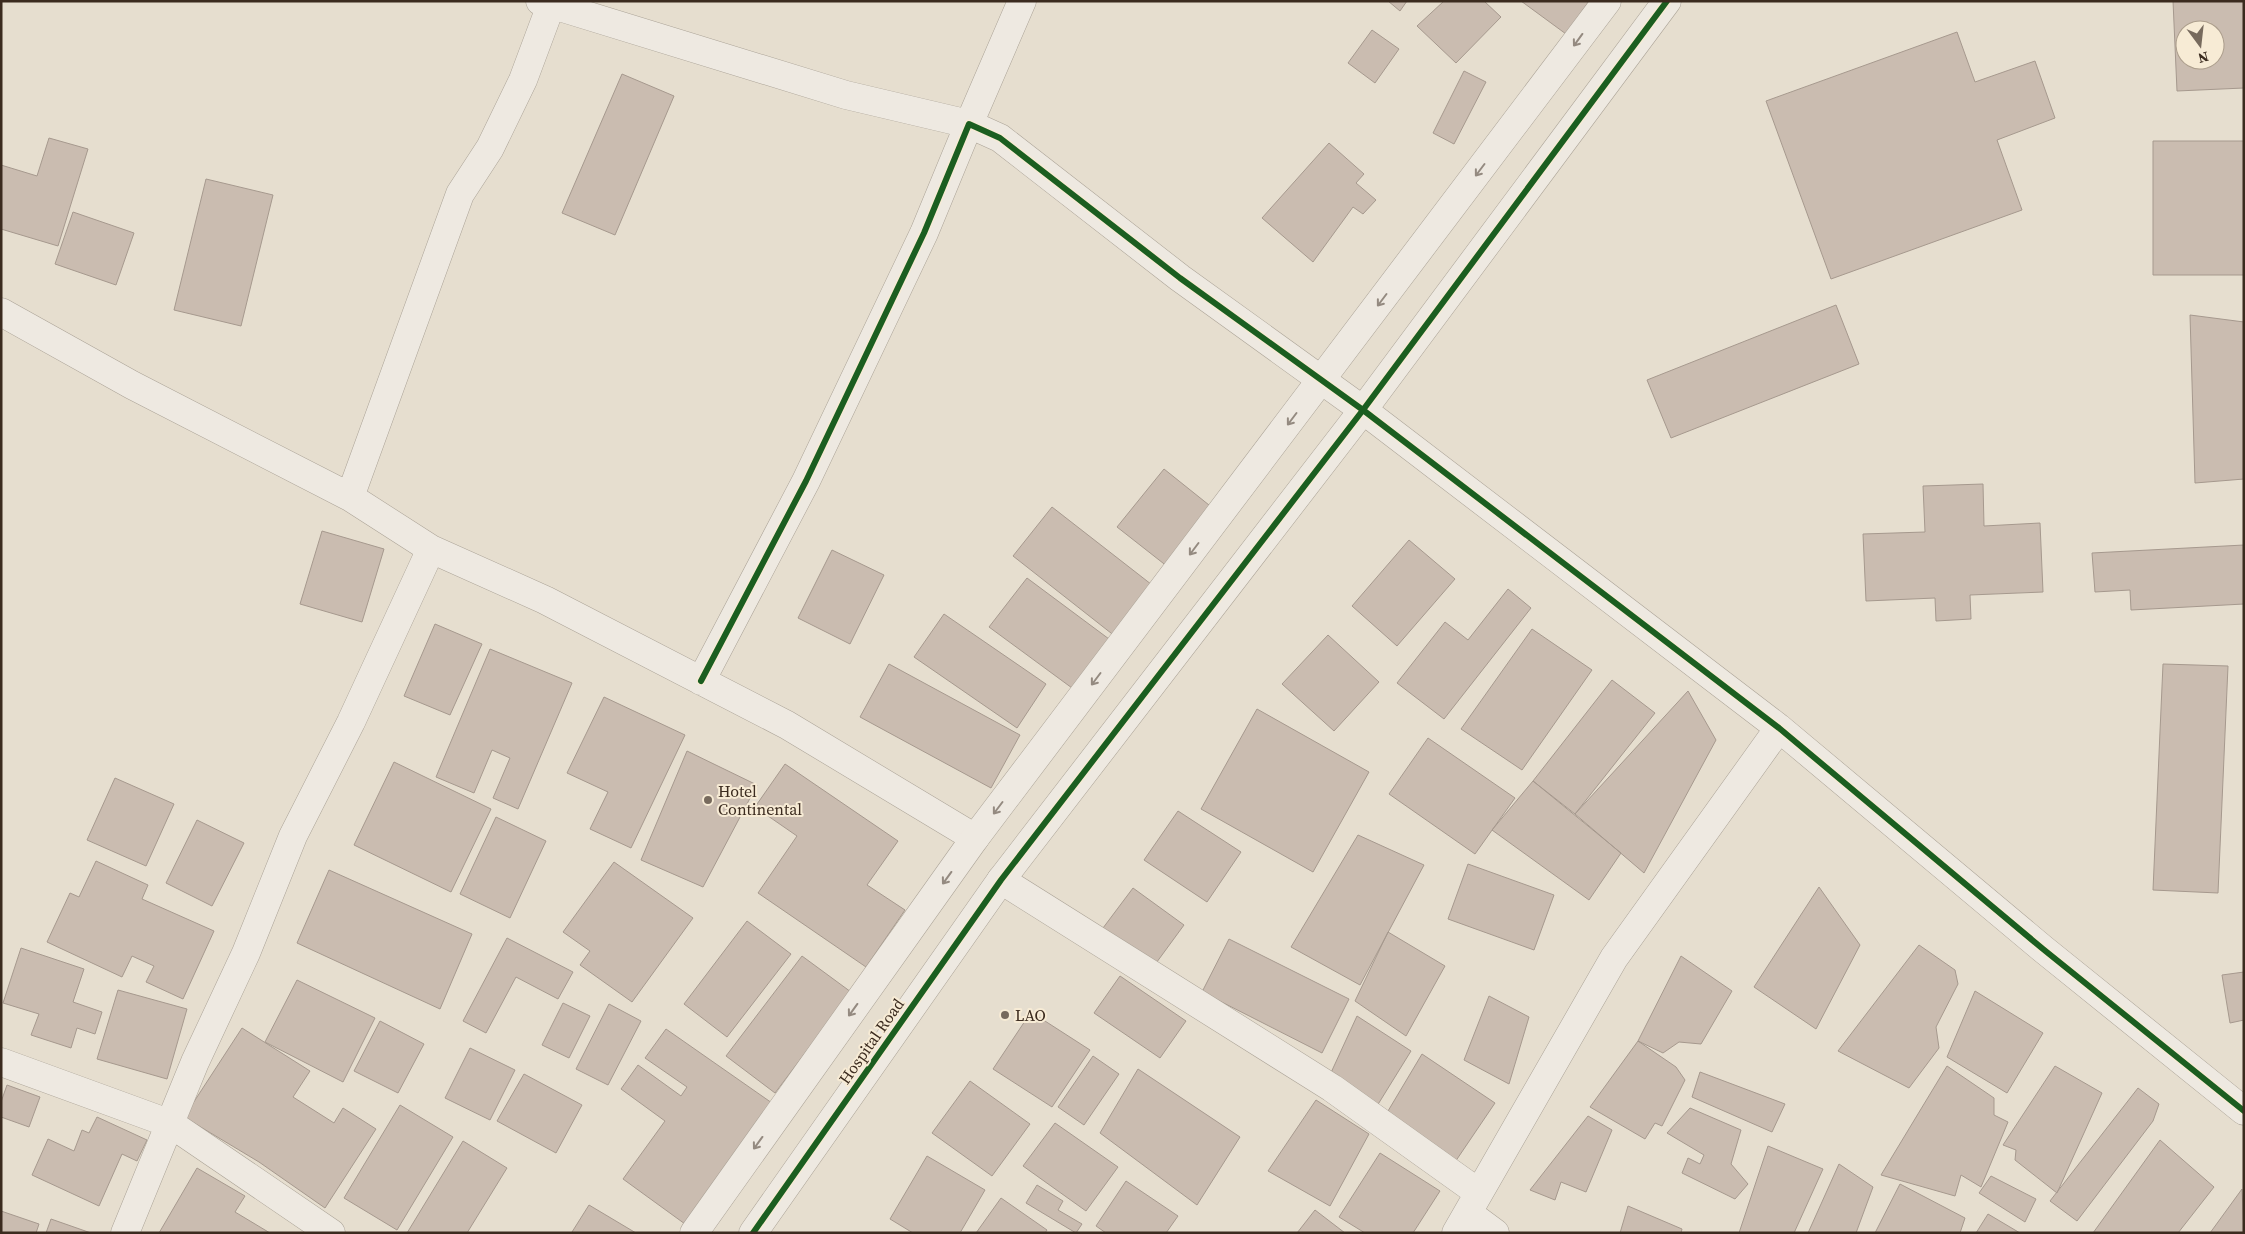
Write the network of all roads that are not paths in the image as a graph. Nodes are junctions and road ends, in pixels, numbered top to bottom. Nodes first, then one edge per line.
1 (1022, 1) edge
2 (1607, 1) edge
3 (1667, 1) edge
4 (546, 3) edge
5 (969, 124) junction
6 (1, 312) edge
7 (1322, 380) junction
8 (1363, 410) junction
9 (350, 497) junction
10 (431, 549) junction
11 (702, 681) junction
12 (1778, 728) junction
13 (975, 838) junction
14 (1007, 873) junction
15 (1, 1062) edge
16 (2244, 1111) edge
17 (170, 1124) junction
18 (1467, 1213) edge
19 (126, 1233) edge
20 (331, 1233) edge
21 (694, 1233) edge
22 (753, 1233) edge
23 (1495, 1233) edge

1 - 5 street
2 -> 7 street, Hospital Road
3 - 8 street, Hospital Road
4 - 5 street
4 - 9 street
5 - 7 street
5 - 11 street
6 - 9 street
7 - 8 street
7 -> 13 street, Hospital Road
8 - 12 street
8 - 14 street, Hospital Road
9 - 10 street
10 - 11 street
10 - 17 street
11 - 13 street
12 - 16 street
12 - 18 street
13 -> 21 street, Hospital Road
14 - 18 street
14 - 22 street, Hospital Road
15 - 17 street
17 - 19 street
17 - 20 street
18 - 23 street

